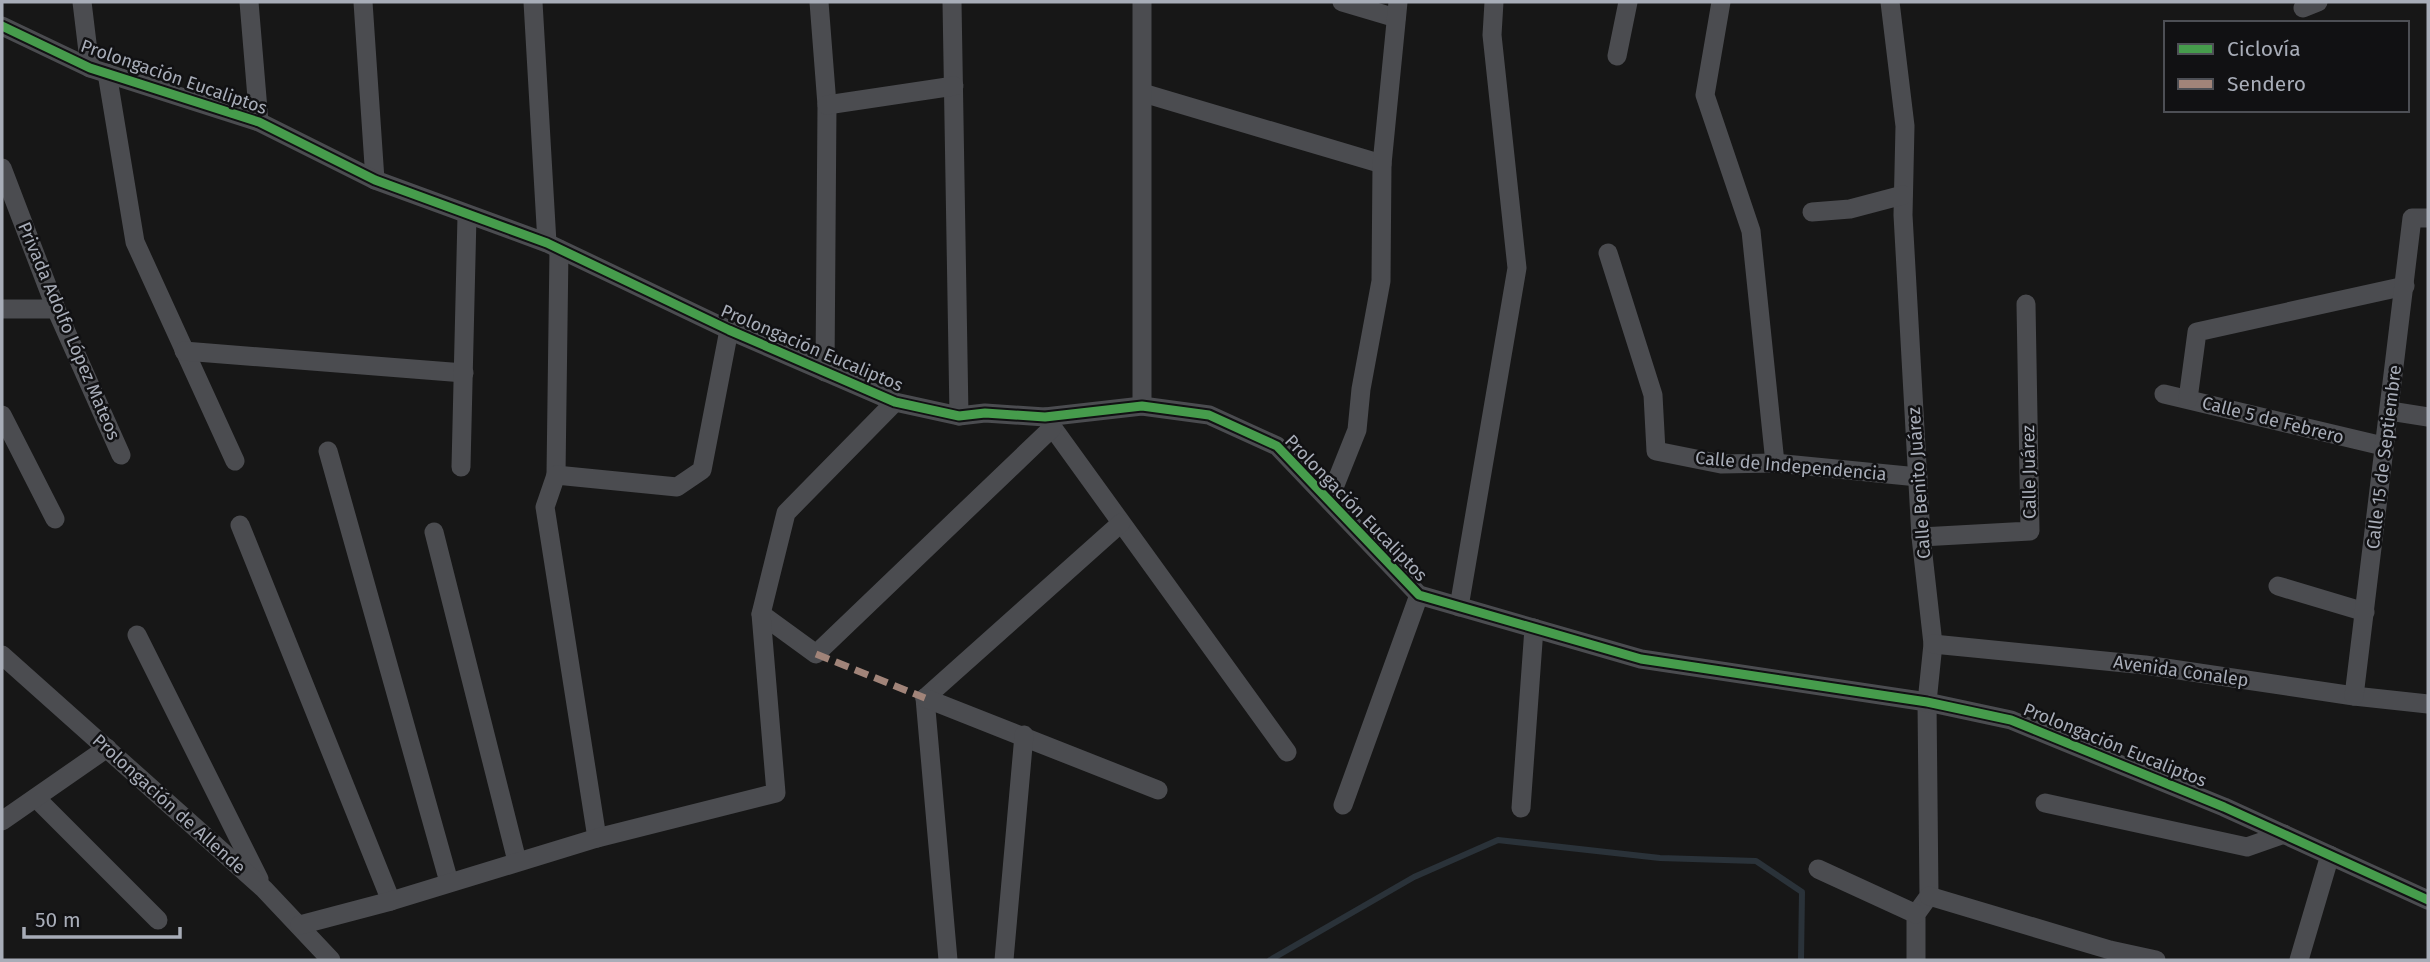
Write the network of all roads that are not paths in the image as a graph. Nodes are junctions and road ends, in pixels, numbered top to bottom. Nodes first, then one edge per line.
1 (82, 2) edge
2 (249, 2) edge
3 (363, 2) edge
4 (533, 2) edge
5 (818, 2) edge
6 (952, 2) edge
7 (1142, 2) edge
8 (1342, 2) edge
9 (1494, 2) edge
10 (1628, 2) edge
11 (1721, 2) edge
12 (1890, 2) edge
13 (1397, 10) edge
14 (2, 26) edge
15 (1617, 56) dead end
16 (98, 70) junction
17 (954, 86) junction
18 (1143, 93) junction
19 (827, 105) junction
20 (259, 122) junction
21 (1382, 164) junction
22 (2, 169) edge
23 (375, 180) junction
24 (1903, 195) junction
25 (1812, 212) dead end
26 (467, 216) junction
27 (2420, 218) edge
28 (553, 246) junction
29 (1608, 253) dead end
30 (2405, 286) junction
31 (2026, 304) dead end
32 (2, 309) edge
33 (55, 309) junction
34 (729, 330) junction
35 (184, 351) junction
36 (825, 372) junction
37 (464, 373) junction
38 (2164, 394) dead end
39 (2188, 399) junction
40 (895, 402) junction
41 (1142, 406) junction
42 (2390, 411) junction
43 (2, 415) edge
44 (959, 415) junction
45 (2428, 417) edge
46 (1049, 423) junction
47 (2383, 446) junction
48 (328, 452) dead end
49 (121, 455) dead end
50 (235, 461) dead end
51 (1775, 463) junction
52 (461, 467) dead end
53 (556, 475) junction
54 (1918, 477) junction
55 (1329, 500) junction
56 (55, 519) dead end
57 (1121, 523) junction
58 (240, 525) dead end
59 (434, 532) dead end
60 (1921, 537) junction
61 (2278, 586) dead end
62 (1419, 595) junction
63 (1459, 607) junction
64 (2365, 612) junction
65 (761, 614) junction
66 (1534, 628) junction
67 (137, 635) dead end
68 (1933, 645) junction
69 (2, 654) edge
70 (2354, 696) junction
71 (925, 698) junction
72 (1927, 702) junction
73 (2428, 704) edge
74 (1024, 735) junction
75 (107, 748) junction
76 (1287, 752) dead end
77 (1158, 790) dead end
78 (36, 798) junction
79 (2045, 803) dead end
80 (1343, 805) dead end
81 (1521, 808) dead end
82 (2, 821) edge
83 (2284, 834) junction
84 (597, 838) junction
85 (2330, 855) junction
86 (517, 861) junction
87 (1818, 869) dead end
88 (449, 882) junction
89 (264, 889) junction
90 (1929, 896) junction
91 (2428, 900) edge
92 (391, 901) junction
93 (1916, 914) junction
94 (158, 920) dead end
95 (300, 925) junction
96 (331, 960) edge
97 (948, 960) edge
98 (1004, 960) edge
99 (1916, 960) edge
100 (2156, 960) edge
101 (2299, 960) edge

1 - 16 street
2 - 20 street
3 - 23 street
4 - 28 street
5 - 19 street
6 - 17 street
7 - 18 street
8 - 13 street
9 - 63 street
10 - 15 street
11 - 51 street
12 - 24 street, Calle Benito Juárez
13 - 21 street
14 - 16 street, Prolongación Eucaliptos
16 - 20 street, Prolongación Eucaliptos
16 - 35 street
17 - 19 street
17 - 44 street
18 - 21 street
18 - 41 street
19 - 36 street
20 - 23 street, Prolongación Eucaliptos
21 - 55 street
22 - 33 street, Privada Adolfo López Mateos
23 - 26 street, Prolongación Eucaliptos
24 - 25 street
24 - 54 street, Calle Benito Juárez
26 - 28 street, Prolongación Eucaliptos
26 - 37 street
27 - 30 street, Calle 15 de Septiembre
28 - 34 street, Prolongación Eucaliptos
28 - 53 street
29 - 51 street, Calle de Independencia
30 - 39 street
30 - 42 street, Calle 15 de Septiembre
31 - 60 street, Calle Juárez
32 - 33 street
33 - 49 street, Privada Adolfo López Mateos
34 - 36 street, Prolongación Eucaliptos
34 - 53 street
35 - 37 street
35 - 50 street
36 - 40 street, Prolongación Eucaliptos
37 - 52 street
38 - 39 street, Calle 5 de Febrero
39 - 47 street, Calle 5 de Febrero
40 - 44 street, Prolongación Eucaliptos
40 - 65 street
41 - 46 street, Prolongación Eucaliptos
41 - 55 street, Prolongación Eucaliptos
42 - 45 street
42 - 47 street, Calle 15 de Septiembre
43 - 56 street
44 - 46 street, Prolongación Eucaliptos
46 - 57 street
46 - 65 street
47 - 64 street, Calle 15 de Septiembre
48 - 88 street
51 - 54 street, Calle de Independencia
53 - 84 street
54 - 60 street, Calle Benito Juárez
55 - 62 street, Prolongación Eucaliptos
57 - 71 street
57 - 76 street
58 - 92 street
59 - 86 street
60 - 68 street, Calle Benito Juárez
61 - 64 street
62 - 63 street, Prolongación Eucaliptos
62 - 80 street
63 - 66 street, Prolongación Eucaliptos
64 - 70 street, Calle 15 de Septiembre
65 - 84 street
66 - 72 street, Prolongación Eucaliptos
66 - 81 street
67 - 89 street
68 - 70 street, Avenida Conalep
68 - 72 street, Calle Benito Juárez
69 - 75 street, Prolongación de Allende
70 - 73 street, Avenida Conalep
71 - 74 street
71 - 97 street
72 - 83 street, Prolongación Eucaliptos
72 - 90 street, Calle Benito Juárez
74 - 77 street
74 - 98 street
75 - 78 street
75 - 89 street, Prolongación de Allende
78 - 82 street
78 - 94 street
79 - 83 street
83 - 85 street, Prolongación Eucaliptos
84 - 86 street
85 - 91 street, Prolongación Eucaliptos
85 - 101 street
86 - 88 street
87 - 93 street
88 - 92 street
89 - 95 street, Prolongación de Allende
90 - 93 street
90 - 100 street
92 - 95 street
93 - 99 street
95 - 96 street, Prolongación de Allende

